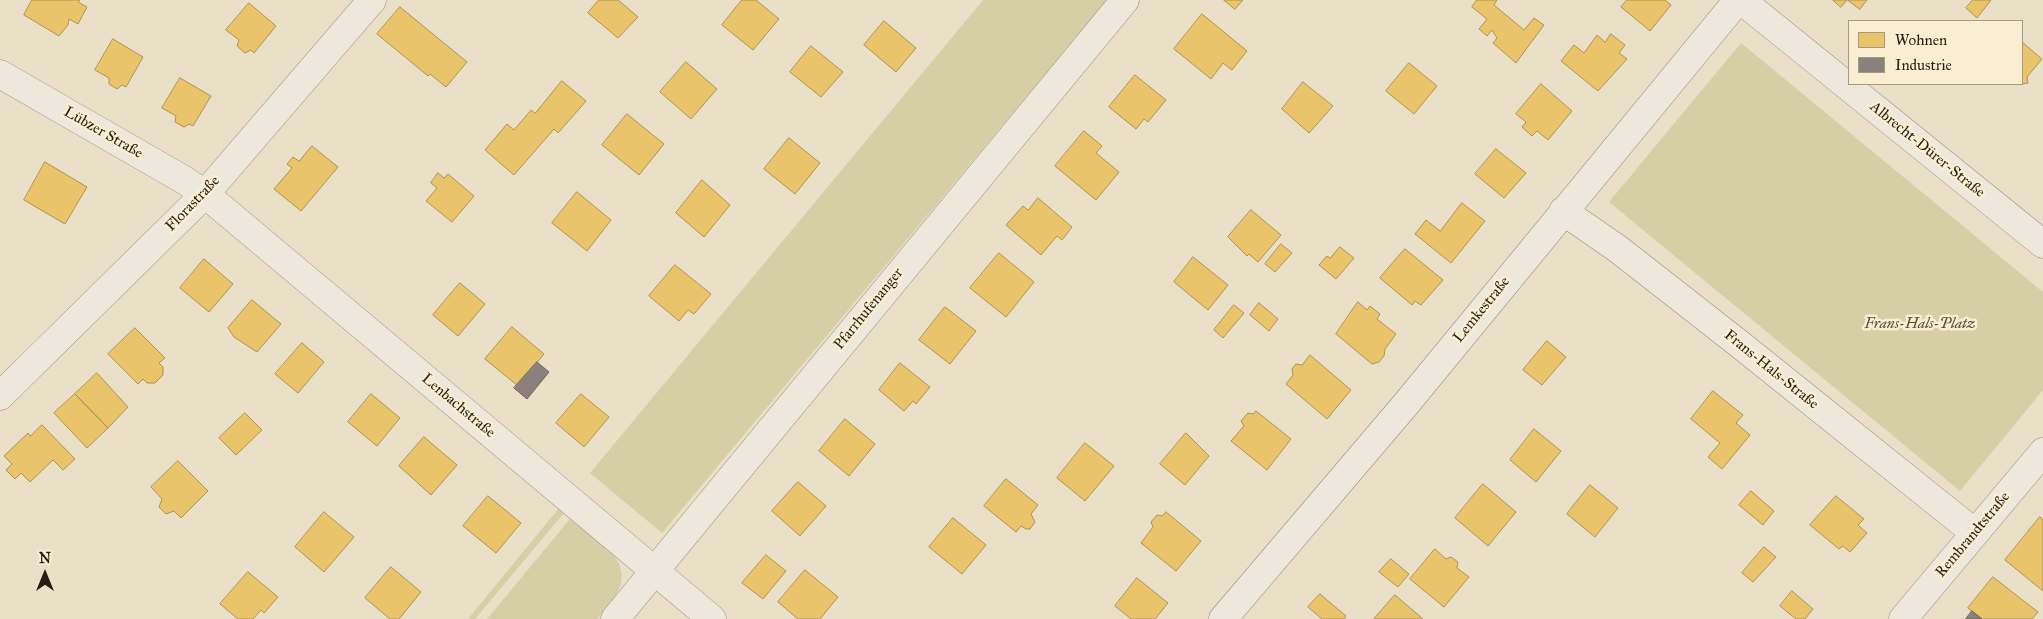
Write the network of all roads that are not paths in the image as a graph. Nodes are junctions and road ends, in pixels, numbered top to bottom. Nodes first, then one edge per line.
1 (372, 0) edge
2 (1125, 0) edge
3 (1740, 0) edge
4 (0, 74) edge
5 (205, 194) junction
6 (1563, 211) junction
7 (2043, 244) edge
8 (0, 396) edge
9 (2043, 452) edge
10 (1975, 533) junction
11 (654, 572) junction
12 (615, 619) edge
13 (712, 619) edge
14 (1223, 619) edge
15 (1903, 619) edge

1 - 5 street, Florastraße
2 - 11 street, Pfarrhufenanger
3 - 6 street, Lemkestraße
3 - 7 street, Albrecht-Dürer-Straße
4 - 5 street, Lübzer Straße
5 - 8 street, Florastraße
5 - 11 street, Lenbachstraße
6 - 10 street, Frans-Hals-Straße
6 - 14 street, Lemkestraße
9 - 10 street, Rembrandtstraße
10 - 15 street, Rembrandtstraße
11 - 12 street, Pfarrhufenanger
11 - 13 street, Lenbachstraße

